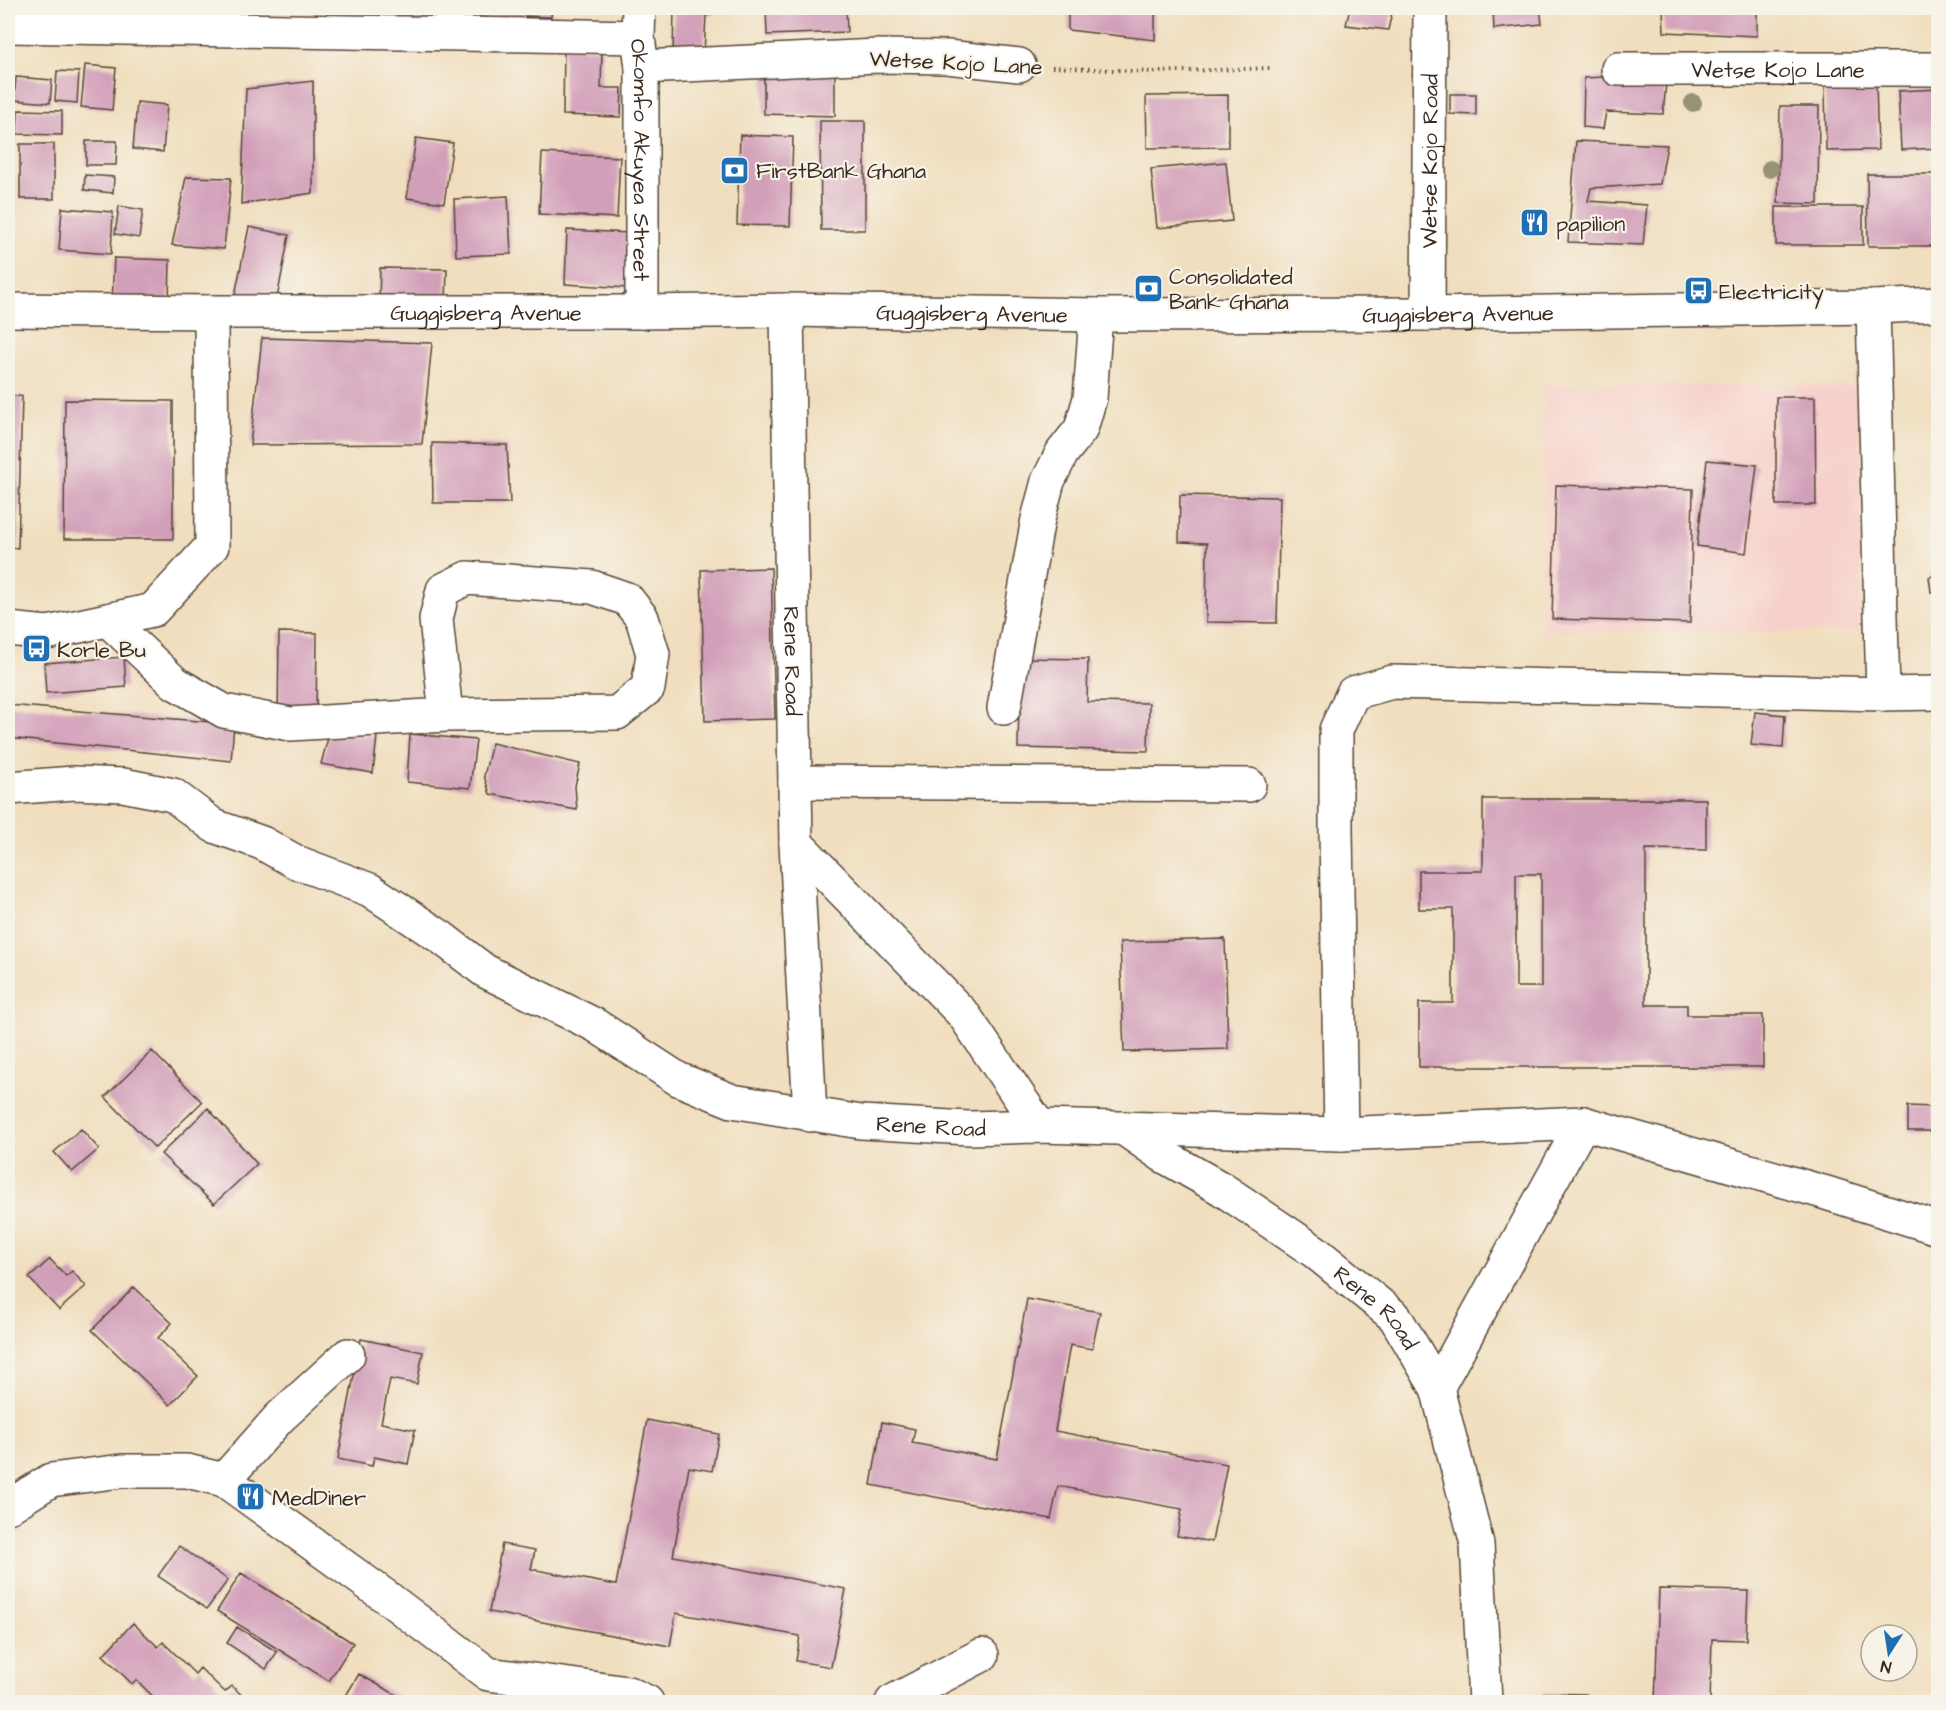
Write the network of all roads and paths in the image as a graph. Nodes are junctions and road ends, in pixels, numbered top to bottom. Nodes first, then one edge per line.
1 (1430, 8) edge
2 (8, 26) edge
3 (639, 37) edge
4 (1019, 65) joint
5 (1271, 68) dead end
6 (1618, 69) dead end
7 (1938, 69) edge
8 (1938, 304) edge
9 (1873, 307) junction
10 (8, 310) edge
11 (787, 310) junction
12 (212, 312) junction
13 (642, 312) junction
14 (1428, 314) junction
15 (1096, 315) junction
16 (108, 620) junction
17 (8, 629) edge
18 (1938, 693) edge
19 (1883, 694) junction
20 (1004, 708) dead end
21 (446, 715) junction
22 (795, 782) junction
23 (1249, 785) dead end
24 (8, 788) edge
25 (796, 843) junction
26 (810, 1115) junction
27 (1583, 1123) junction
28 (1039, 1126) junction
29 (1123, 1128) junction
30 (1341, 1134) junction
31 (1938, 1228) edge
32 (348, 1355) dead end
33 (1437, 1388) junction
34 (224, 1480) junction
35 (8, 1507) edge
36 (982, 1655) dead end
37 (647, 1702) edge
38 (892, 1702) edge
39 (1485, 1702) edge

1 - 14 street, Wetse Kojo Road
2 - 3 street, Wetse Kojo Lane
3 - 4 street, Wetse Kojo Lane
3 - 13 street, Okomfo Akuyea Street
4 - 5 path, Wetse Kojo Lane
6 - 7 street, Wetse Kojo Lane
8 - 9 street, Guggisberg Avenue
9 - 14 street, Guggisberg Avenue
9 - 19 street
10 - 12 street, Guggisberg Avenue
11 - 13 street, Guggisberg Avenue
11 - 15 street, Guggisberg Avenue
11 - 22 street, Rene Road
12 - 13 street, Guggisberg Avenue
12 - 16 street
14 - 15 street, Guggisberg Avenue
15 - 20 street
16 - 17 street
16 - 21 street
18 - 19 street
19 - 30 street
21 - 21 street
22 - 23 street
22 - 25 street, Rene Road
24 - 26 street
25 - 26 street, Rene Road
25 - 28 street
26 - 28 street, Rene Road
27 - 30 street
27 - 31 street
27 - 33 street
28 - 29 street, Rene Road
29 - 30 street
29 - 33 street, Rene Road
32 - 34 street
33 - 39 street, Rene Road
34 - 35 street
34 - 37 street
36 - 38 street

